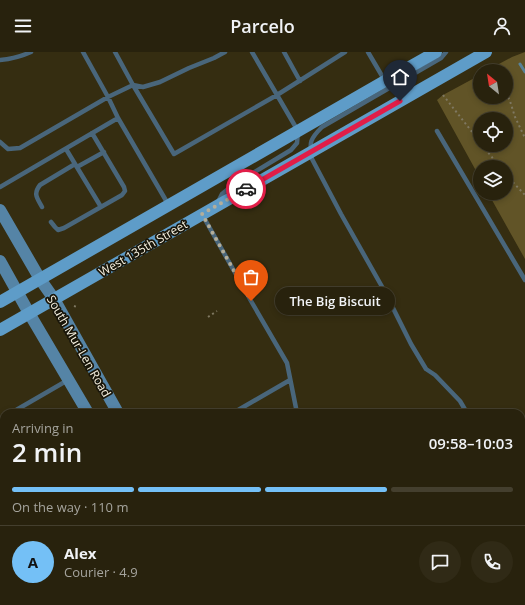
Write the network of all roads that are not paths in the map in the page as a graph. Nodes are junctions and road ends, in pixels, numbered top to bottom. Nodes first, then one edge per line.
1 (31, 52) edge
2 (83, 52) edge
3 (115, 52) edge
4 (225, 52) edge
5 (252, 52) edge
6 (284, 52) edge
7 (344, 52) edge
8 (368, 52) edge
9 (436, 52) edge
10 (446, 52) edge
11 (486, 52) edge
12 (1, 59) edge
13 (385, 80) junction
14 (300, 81) junction
15 (133, 85) junction
16 (277, 95) junction
17 (108, 98) junction
18 (118, 118) junction
19 (298, 131) junction
20 (437, 131) dead end
21 (92, 133) junction
22 (0, 142) edge
23 (66, 149) junction
24 (104, 152) junction
25 (311, 152) junction
26 (76, 166) junction
27 (0, 187) edge
28 (168, 206) junction
29 (42, 207) dead end
30 (101, 207) junction
31 (215, 207) junction
32 (0, 210) edge
33 (202, 214) junction
34 (51, 222) dead end
35 (0, 261) edge
36 (40, 279) junction
37 (525, 280) edge
38 (17, 292) junction
39 (54, 299) junction
40 (0, 302) edge
41 (29, 313) junction
42 (0, 330) edge
43 (68, 380) junction
44 (290, 380) junction
45 (18, 409) edge
46 (86, 409) edge
47 (116, 409) edge
48 (240, 409) edge
49 (296, 409) edge
50 (465, 409) edge

1 - 12 lane
2 - 17 lane
3 - 15 lane
4 - 15 lane
5 - 16 lane
6 - 14 lane
7 - 14 lane
8 - 13 lane
9 - 13 main road, West 135th Street
10 - 25 lane
11 - 25 main road, West 135th Street
13 - 19 main road, West 135th Street
14 - 16 lane
15 - 16 lane
15 - 17 lane
16 - 19 lane
17 - 18 lane
17 - 22 lane
18 - 21 lane
18 - 28 lane
19 - 28 main road, West 135th Street
19 - 31 lane
20 - 37 lane
21 - 23 lane
21 - 24 lane
23 - 26 lane
23 - 27 lane
24 - 26 lane
24 - 30 lane
25 - 31 main road, West 135th Street
25 - 50 lane
26 - 29 lane
26 - 30 lane
28 - 36 main road, West 135th Street
30 - 34 lane
31 - 33 main road, West 135th Street
32 - 36 main road, South Mur-Len Road
33 - 39 main road, West 135th Street
33 - 44 lane
35 - 38 main road
36 - 38 main road, West 135th Street
36 - 39 main road, South Mur-Len Road
38 - 40 main road, West 135th Street
38 - 41 main road
39 - 41 main road, West 135th Street
39 - 47 main road, South Mur-Len Road
41 - 42 main road, West 135th Street
41 - 43 main road
43 - 45 lane
43 - 46 main road
44 - 48 lane
44 - 49 lane

